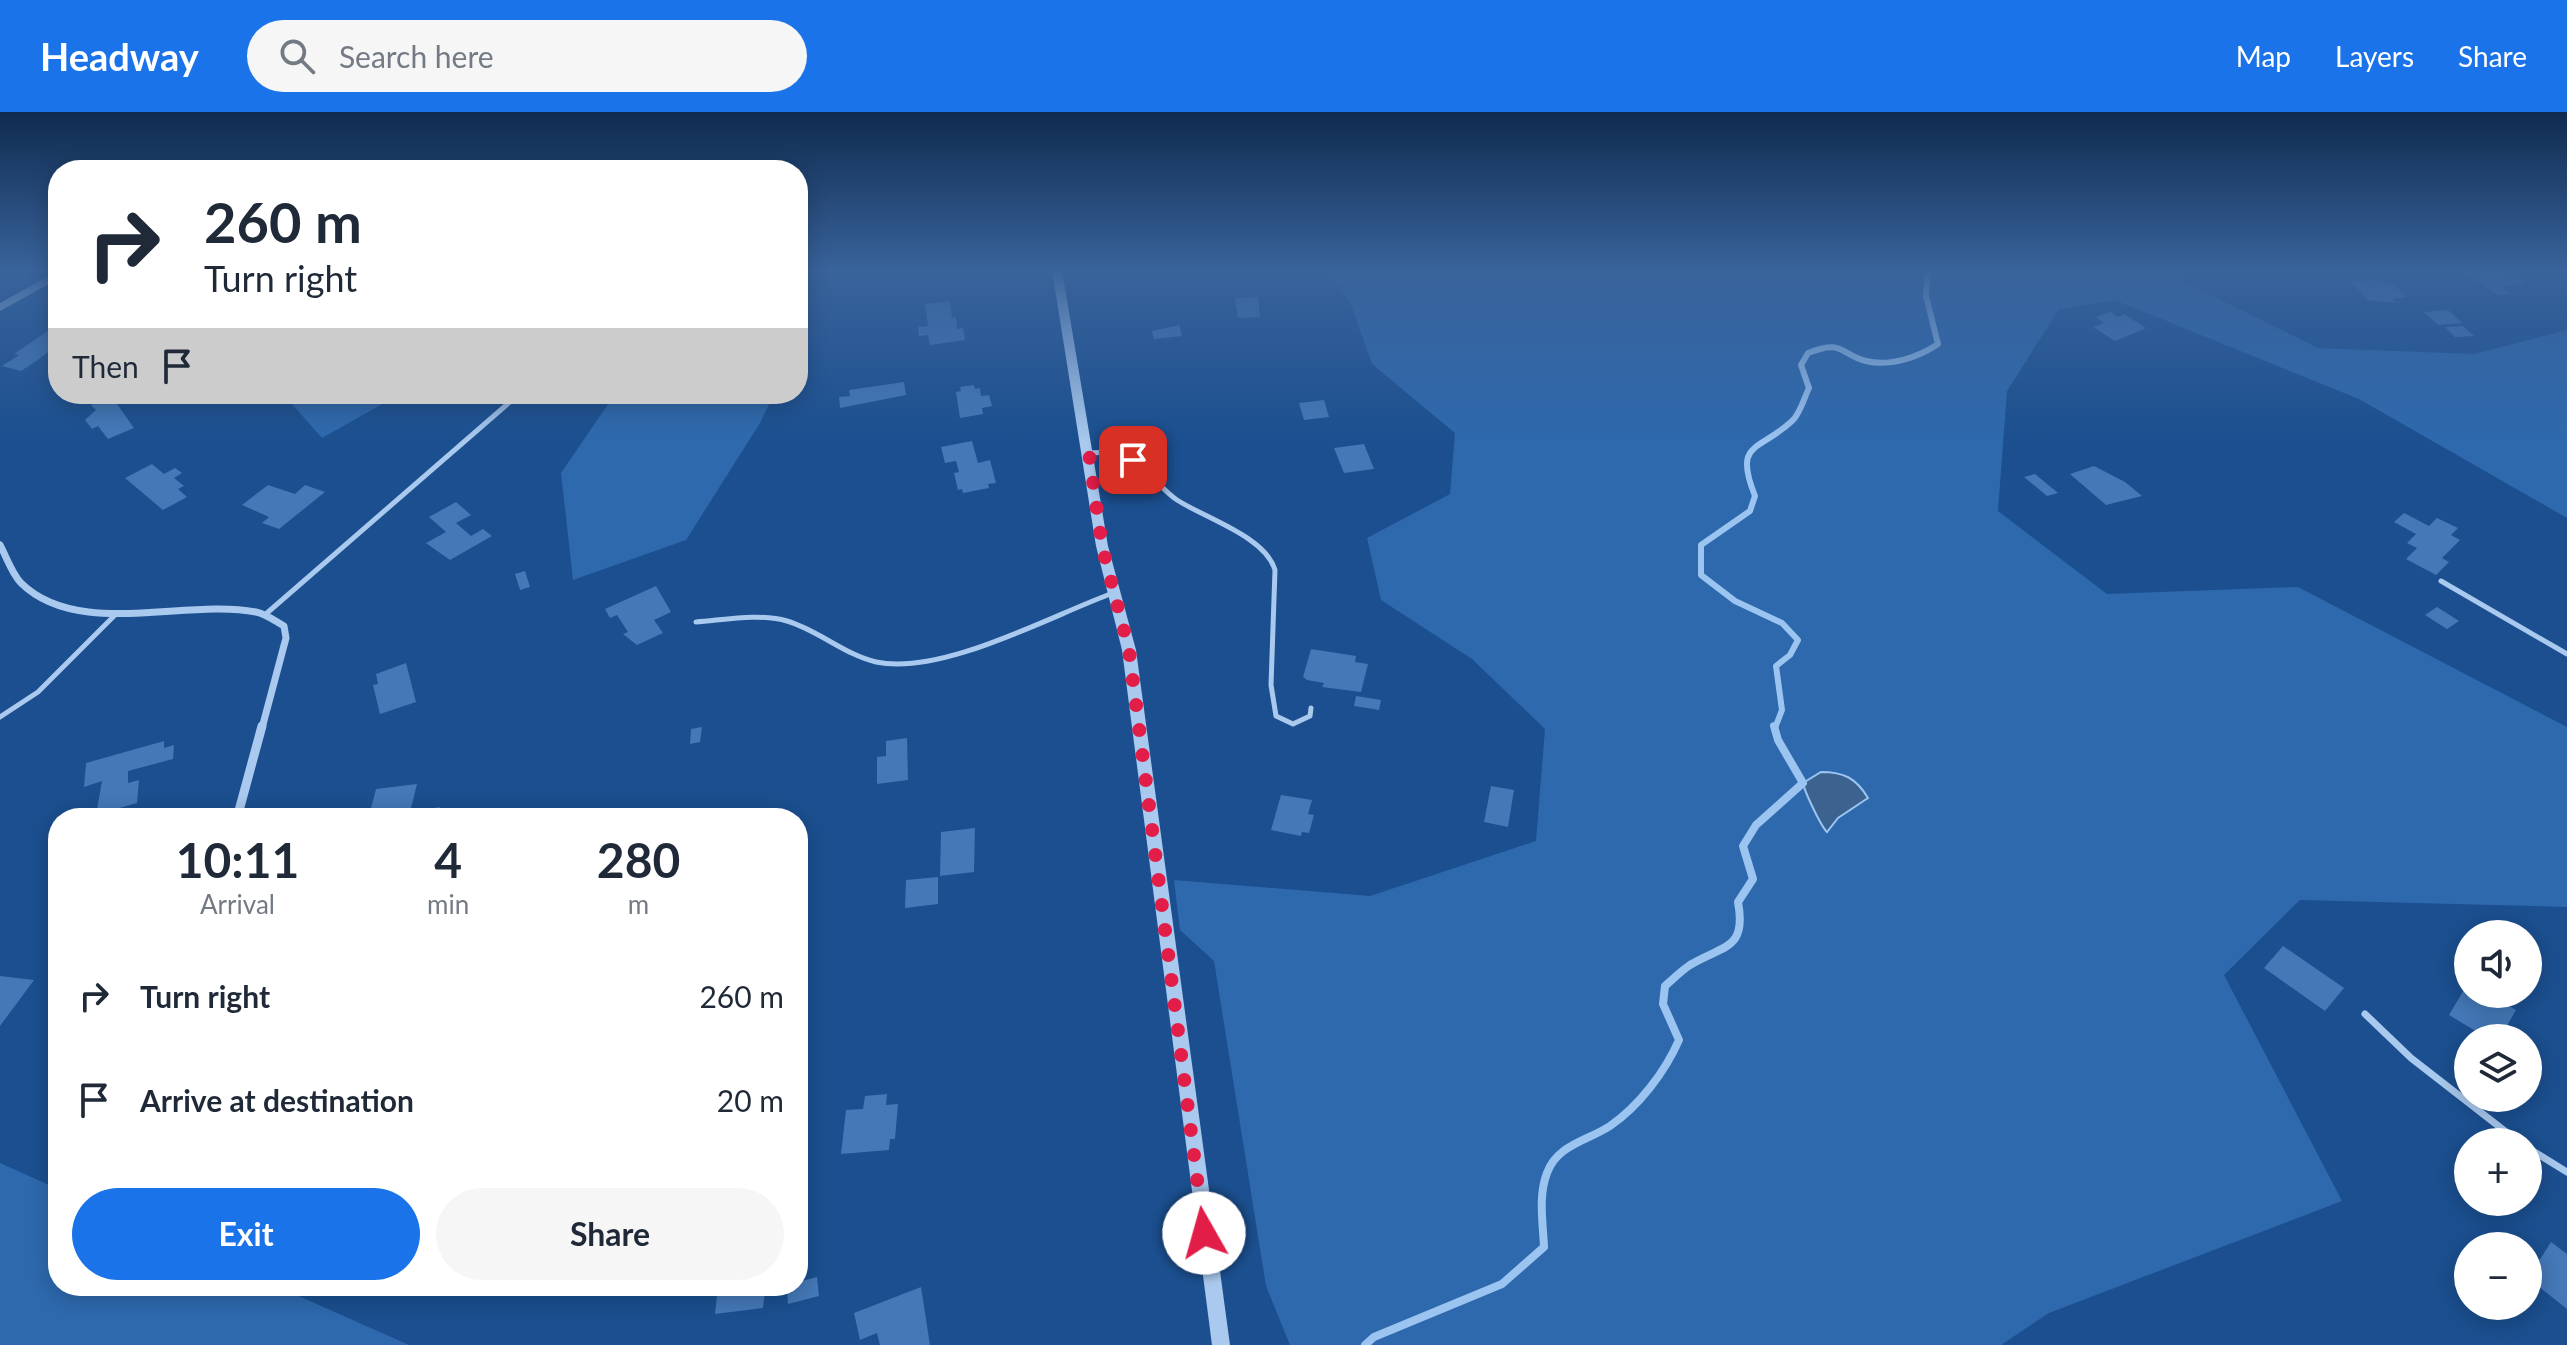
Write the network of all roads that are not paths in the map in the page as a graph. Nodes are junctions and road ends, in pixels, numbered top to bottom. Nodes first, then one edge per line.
1 (1067, 328) edge
2 (507, 404) edge
3 (1089, 453) junction
4 (0, 545) edge
5 (2441, 581) dead end
6 (1113, 593) junction
7 (267, 613) junction
8 (115, 615) junction
9 (696, 622) dead end
10 (2567, 654) edge
11 (1311, 708) dead end
12 (0, 717) edge
13 (240, 808) edge
14 (2365, 1014) dead end
15 (2501, 1128) edge
16 (2542, 1157) edge
17 (2567, 1172) edge
18 (1221, 1345) edge

1 - 3 street
2 - 7 lane
3 - 6 street
3 - 11 lane
4 - 8 street
5 - 10 lane
6 - 9 lane
6 - 18 street
7 - 8 street
7 - 13 street
8 - 12 lane
14 - 15 lane
16 - 17 lane

